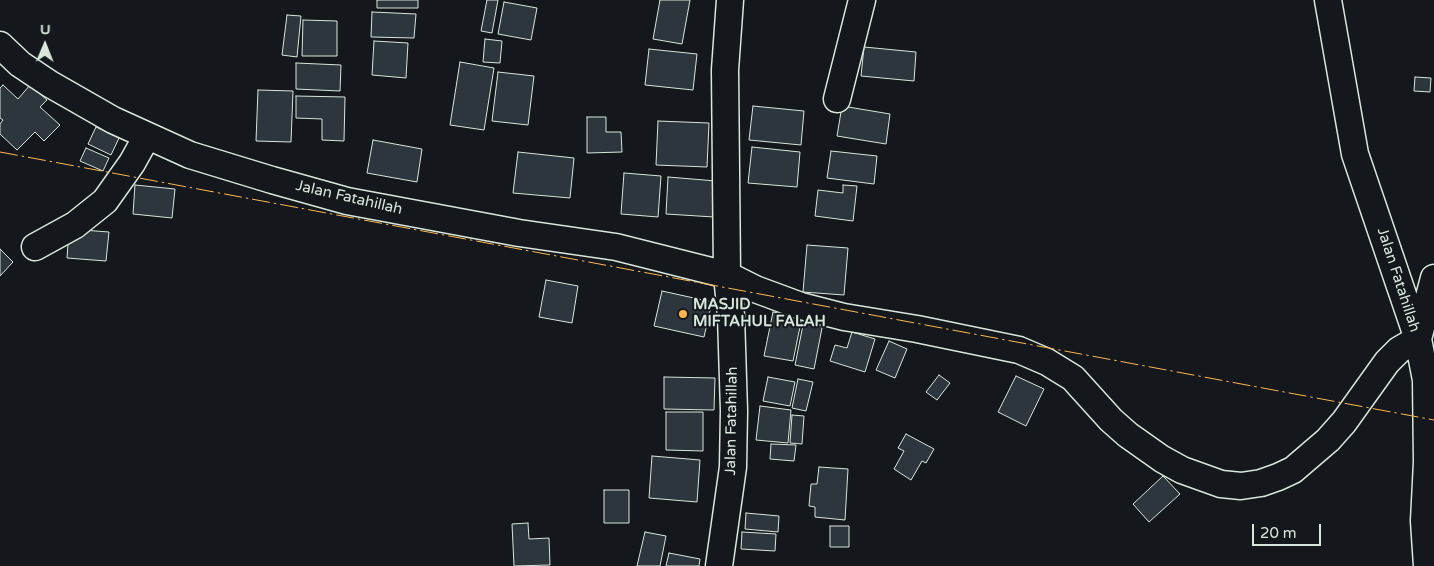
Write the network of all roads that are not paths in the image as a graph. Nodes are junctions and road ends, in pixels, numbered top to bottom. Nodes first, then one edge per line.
1 (730, 0) edge
2 (862, 0) edge
3 (1328, 0) edge
4 (0, 45) edge
5 (837, 98) dead end
6 (147, 136) junction
7 (35, 247) dead end
8 (727, 275) junction
9 (1434, 278) edge
10 (1418, 339) junction
11 (719, 566) edge
12 (1427, 566) edge

1 - 8 street, Jalan Fatahillah
2 - 5 street
3 - 10 street, Jalan Fatahillah
4 - 6 street, Jalan Fatahillah
6 - 7 street
6 - 8 street, Jalan Fatahillah
8 - 10 street
8 - 11 street, Jalan Fatahillah
9 - 10 street
10 - 12 street, Jalan Fatahillah

